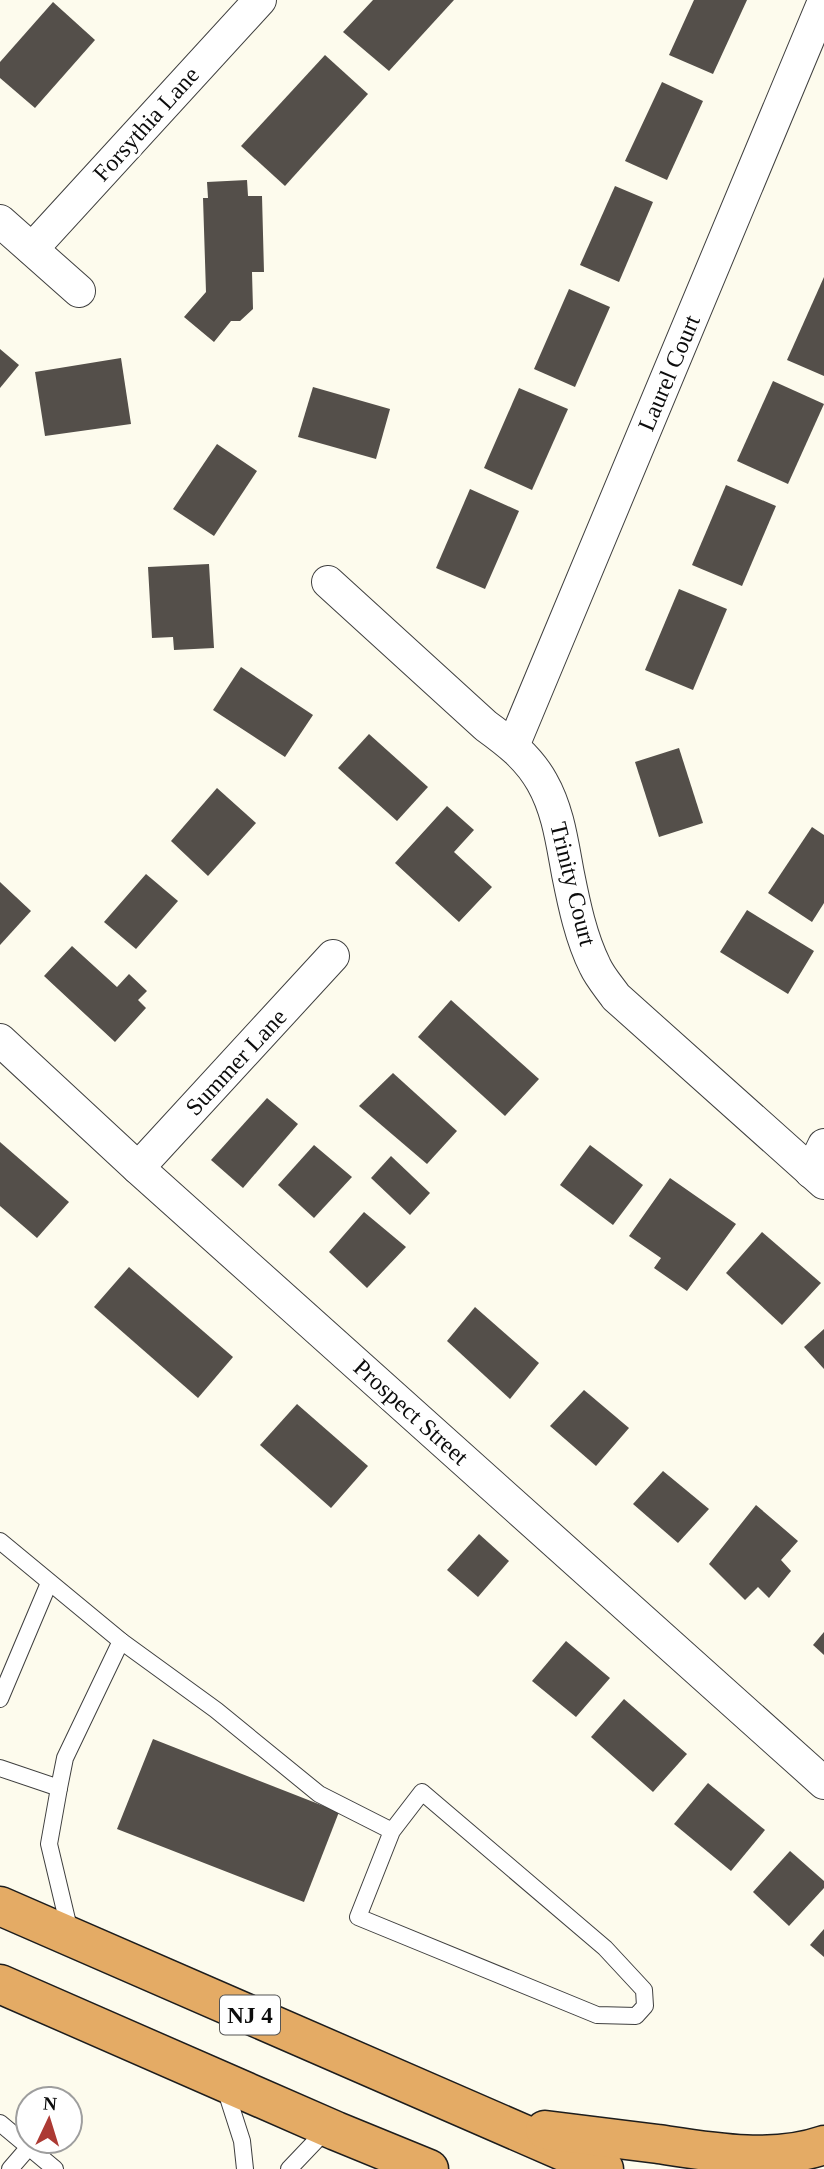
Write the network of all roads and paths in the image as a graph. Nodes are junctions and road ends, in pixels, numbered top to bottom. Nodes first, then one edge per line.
1 (260, 0) edge
2 (824, 1) edge
3 (0, 220) edge
4 (32, 249) junction
5 (79, 291) dead end
6 (328, 582) dead end
7 (513, 746) junction
8 (333, 956) dead end
9 (0, 1040) edge
10 (820, 1167) edge
11 (138, 1168) junction
12 (0, 1541) edge
13 (49, 1583) junction
14 (121, 1641) junction
15 (0, 1699) edge
16 (0, 1768) edge
17 (824, 1783) edge
18 (59, 1788) junction
19 (392, 1831) junction
20 (0, 1906) edge
21 (71, 1937) junction
22 (0, 1984) edge
23 (224, 2083) junction
24 (0, 2123) edge
25 (500, 2124) junction
26 (332, 2130) junction
27 (14, 2135) edge
28 (824, 2146) edge
29 (22, 2155) edge
30 (38, 2155) edge
31 (10, 2169) edge
32 (55, 2169) edge
33 (245, 2169) edge
34 (289, 2169) edge
35 (404, 2169) edge
36 (429, 2169) edge
37 (604, 2169) edge

1 - 4 street, Forsythia Lane
2 - 7 street, Laurel Court
3 - 4 street
4 - 5 street
6 - 7 street, Trinity Court
7 - 10 street, Trinity Court
8 - 11 street, Summer Lane
9 - 11 street, Prospect Street
11 - 17 street, Prospect Street
12 - 13 lane
13 - 14 lane
13 - 15 lane
14 - 18 lane
14 - 19 lane
16 - 18 lane
18 - 21 lane
19 - 19 lane
20 - 21 highway, NJ 4
21 - 25 highway, NJ 4
22 - 23 highway
23 - 26 highway
23 - 33 lane
24 - 27 lane
25 - 28 highway
25 - 37 highway, NJ 4
26 - 34 lane
26 - 35 highway
26 - 36 highway
29 - 31 lane
30 - 32 lane

